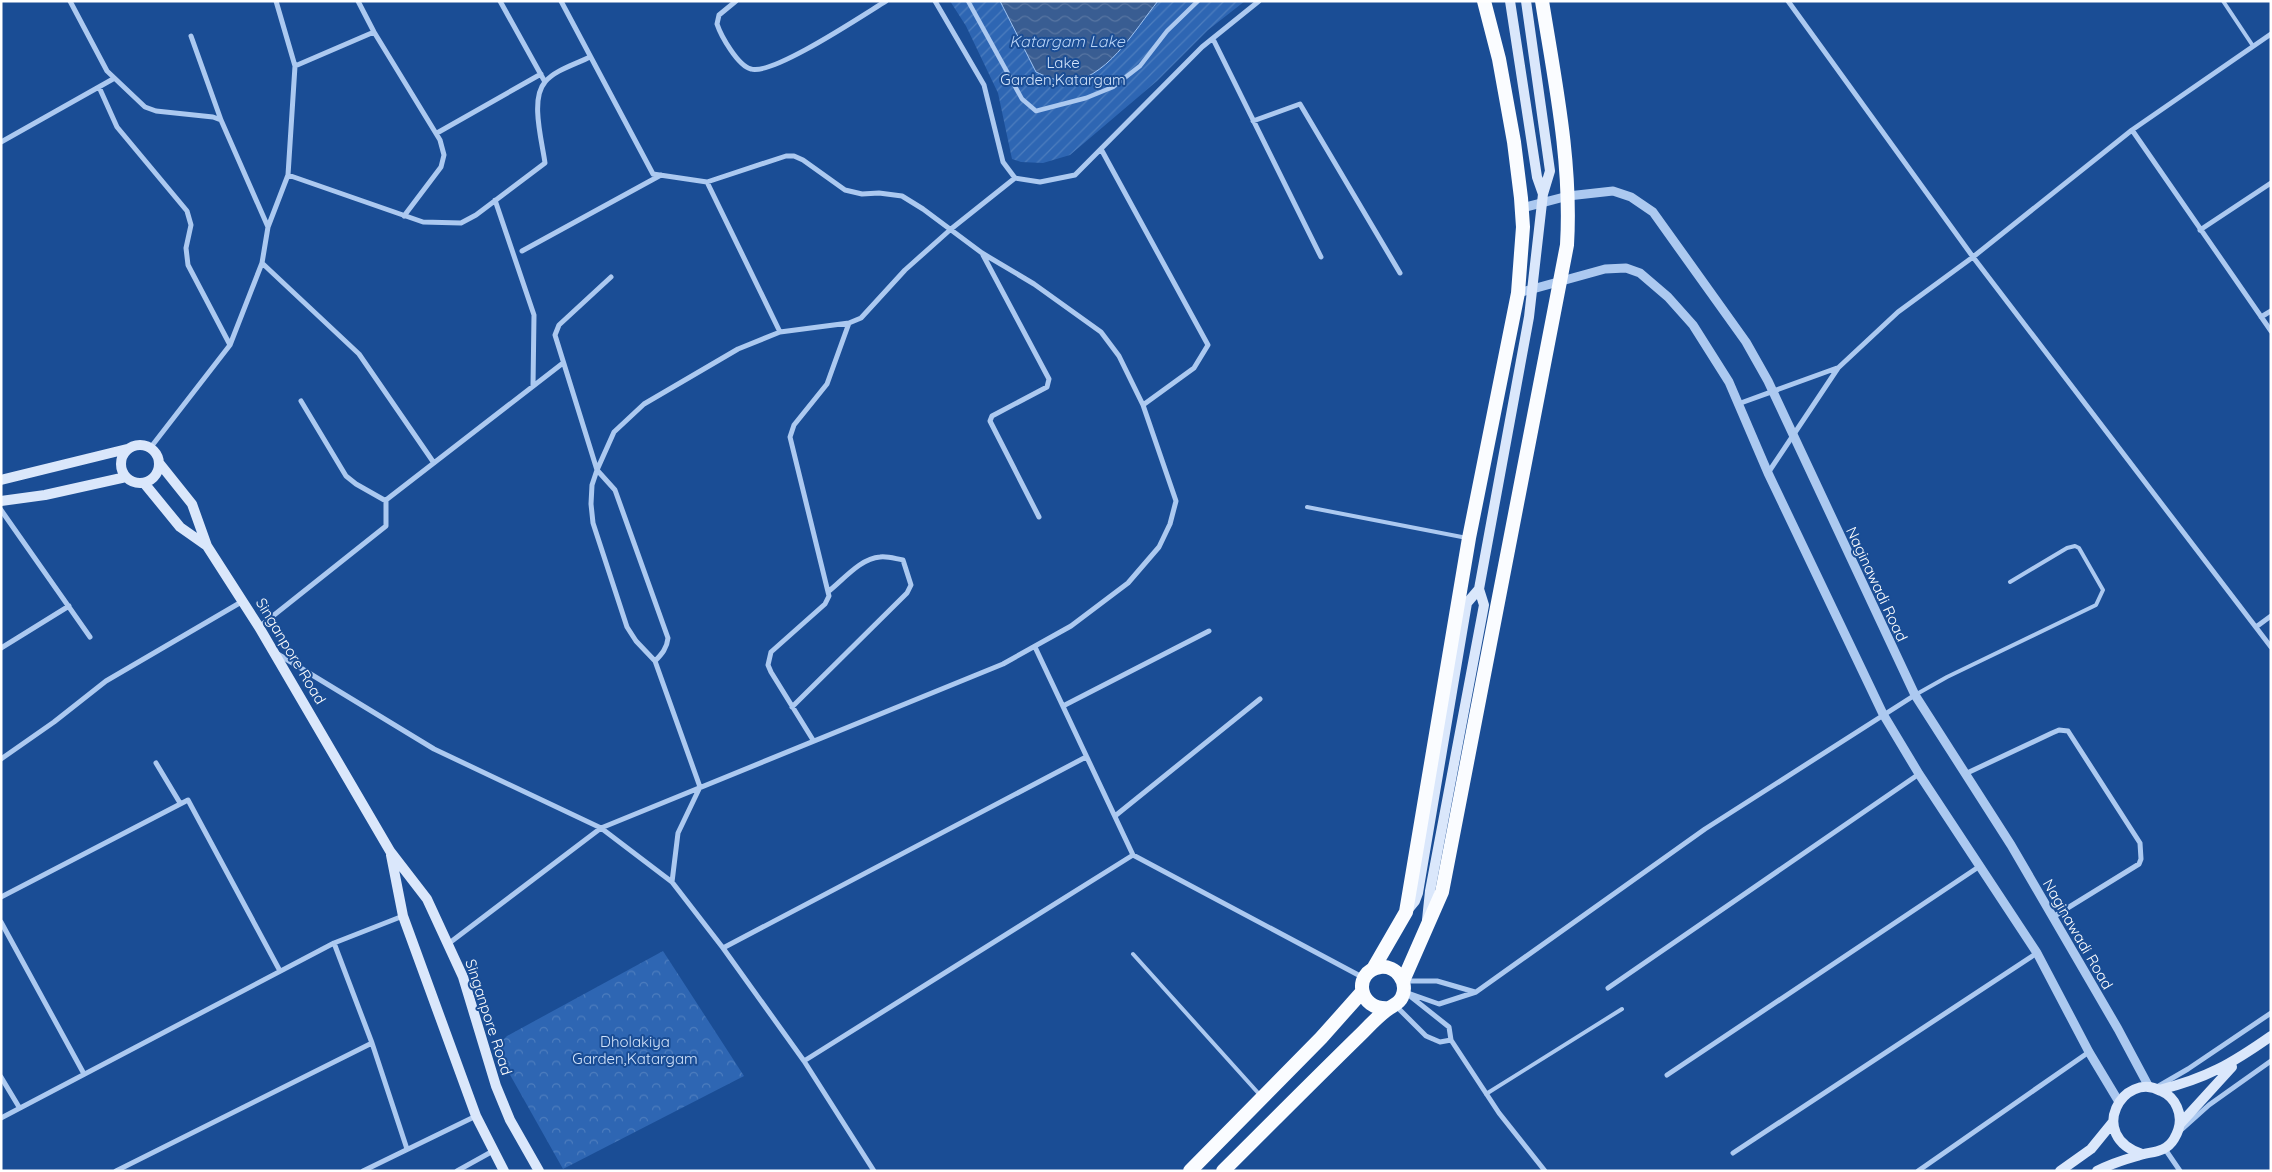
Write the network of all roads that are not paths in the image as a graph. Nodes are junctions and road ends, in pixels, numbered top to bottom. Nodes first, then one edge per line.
1 (70, 1) edge
2 (276, 1) edge
3 (358, 1) edge
4 (500, 1) edge
5 (560, 1) edge
6 (736, 1) edge
7 (886, 1) edge
8 (935, 1) edge
9 (968, 1) edge
10 (1198, 1) edge
11 (1259, 1) edge
12 (1484, 1) edge
13 (1510, 1) edge
14 (1526, 1) edge
15 (1542, 1) edge
16 (1788, 1) edge
17 (2223, 1) edge
18 (374, 32) junction
19 (2271, 34) edge
20 (190, 36) dead end
21 (1212, 39) junction
22 (2253, 46) junction
23 (590, 57) junction
24 (295, 66) junction
25 (541, 74) junction
26 (113, 79) junction
27 (545, 82) junction
28 (99, 87) junction
29 (221, 120) junction
30 (1253, 121) junction
31 (2132, 130) junction
32 (436, 133) junction
33 (1, 142) edge
34 (1101, 149) junction
35 (288, 175) junction
36 (661, 175) junction
37 (1015, 178) junction
38 (707, 182) junction
39 (2271, 183) edge
40 (1568, 196) junction
41 (1543, 199) junction
42 (495, 200) junction
43 (1522, 208) junction
44 (404, 216) junction
45 (268, 227) junction
46 (951, 229) junction
47 (2200, 230) junction
48 (522, 252) dead end
49 (982, 253) junction
50 (1321, 257) dead end
51 (1973, 257) junction
52 (262, 263) junction
53 (1400, 273) dead end
54 (611, 277) dead end
55 (1560, 282) junction
56 (1534, 289) junction
57 (1518, 293) junction
58 (2271, 311) edge
59 (2261, 317) junction
60 (850, 323) junction
61 (2271, 331) edge
62 (780, 332) junction
63 (230, 345) junction
64 (563, 363) junction
65 (1838, 368) junction
66 (533, 386) junction
67 (1773, 390) junction
68 (301, 402) dead end
69 (1738, 404) junction
70 (1143, 405) junction
71 (1793, 436) junction
72 (151, 447) junction
73 (127, 449) junction
74 (434, 462) junction
75 (160, 464) junction
76 (597, 470) junction
77 (1768, 473) junction
78 (126, 477) junction
79 (1, 480) edge
80 (144, 483) junction
81 (386, 501) junction
82 (1, 502) edge
83 (1307, 507) dead end
84 (1, 510) edge
85 (1039, 517) dead end
86 (1469, 538) junction
87 (208, 546) junction
88 (2010, 582) dead end
89 (1479, 589) junction
90 (829, 592) junction
91 (244, 601) junction
92 (68, 606) junction
93 (2271, 616) edge
94 (259, 627) junction
95 (2256, 627) junction
96 (1209, 631) dead end
97 (90, 637) dead end
98 (1035, 647) junction
99 (2271, 647) edge
100 (1, 648) edge
101 (274, 651) junction
102 (655, 661) junction
103 (1915, 695) junction
104 (1260, 699) dead end
105 (1063, 706) junction
106 (792, 707) junction
107 (1883, 714) junction
108 (813, 740) junction
109 (1086, 756) junction
110 (1, 759) edge
111 (156, 763) dead end
112 (1919, 774) junction
113 (1965, 774) junction
114 (700, 787) junction
115 (180, 803) junction
116 (1115, 816) junction
117 (601, 828) junction
118 (390, 850) junction
119 (1133, 855) junction
120 (1980, 866) junction
121 (672, 882) junction
122 (1, 897) edge
123 (1406, 912) junction
124 (404, 916) junction
125 (2052, 918) junction
126 (1, 922) edge
127 (1426, 928) junction
128 (334, 943) junction
129 (448, 944) junction
130 (723, 948) junction
131 (2037, 953) junction
132 (1133, 954) dead end
133 (280, 971) junction
134 (1367, 980) junction
135 (1404, 987) junction
136 (1608, 988) dead end
137 (1476, 992) junction
138 (1392, 1007) junction
139 (1622, 1009) dead end
140 (2271, 1013) edge
141 (2271, 1036) edge
142 (1451, 1040) junction
143 (372, 1043) junction
144 (2089, 1052) junction
145 (2242, 1057) junction
146 (804, 1061) junction
147 (2271, 1061) edge
148 (84, 1074) junction
149 (1667, 1075) dead end
150 (1, 1077) edge
151 (2154, 1088) junction
152 (1486, 1094) junction
153 (1263, 1098) junction
154 (2119, 1102) junction
155 (19, 1107) junction
156 (476, 1116) junction
157 (1, 1118) edge
158 (2113, 1122) junction
159 (2179, 1128) junction
160 (407, 1149) junction
161 (2165, 1149) junction
162 (494, 1151) junction
163 (1733, 1153) dead end
164 (2142, 1154) junction
165 (116, 1171) edge
166 (364, 1171) edge
167 (457, 1171) edge
168 (504, 1171) edge
169 (540, 1171) edge
170 (874, 1171) edge
171 (1190, 1171) edge
172 (1223, 1171) edge
173 (1545, 1171) edge
174 (1918, 1171) edge
175 (2060, 1171) edge
176 (2097, 1171) edge
177 (2180, 1171) edge

1 - 26 street
2 - 24 street
3 - 18 street
4 - 25 street
5 - 23 street
6 - 7 street
8 - 37 street
9 - 10 street
11 - 21 street
12 - 43 highway
13 - 41 main road
14 - 41 main road
15 - 40 highway
16 - 51 street
17 - 22 lane
18 - 24 street
18 - 32 street
19 - 22 street
20 - 29 street
21 - 30 street
21 - 34 street
22 - 31 street
23 - 27 street
23 - 36 street
24 - 35 street
25 - 27 street
25 - 32 street
26 - 28 street
26 - 29 street
27 - 42 street
28 - 33 street
28 - 63 street
29 - 45 street
30 - 50 street
30 - 53 street
31 - 47 street
31 - 51 street
32 - 44 street
34 - 37 street
34 - 70 street
35 - 44 street
35 - 45 street
36 - 38 street
36 - 48 street
37 - 46 street
38 - 46 street
38 - 62 street
39 - 47 street
40 - 41 street, Naginawadi Road
40 - 55 highway
40 - 67 street, Naginawadi Road
41 - 43 street, Naginawadi Road
41 - 56 main road
42 - 44 street
42 - 66 street
43 - 57 highway
45 - 52 street
46 - 49 street
46 - 60 street
47 - 59 street
49 - 70 street
49 - 85 street
51 - 65 street
51 - 95 street
52 - 63 street
52 - 74 street
54 - 64 street
55 - 56 street
55 - 69 street
55 - 127 highway
56 - 57 street
56 - 89 main road
57 - 86 highway
58 - 59 street
59 - 61 street
60 - 62 street
60 - 90 street
62 - 76 street
63 - 72 street
64 - 66 street
64 - 76 street
65 - 67 street
65 - 71 street
66 - 74 street
67 - 69 street
67 - 71 street, Naginawadi Road
68 - 81 street
69 - 77 street
70 - 98 street
71 - 77 street
71 - 103 street, Naginawadi Road
72 - 73 main road
72 - 75 main road
73 - 78 main road
73 - 79 main road
74 - 81 street
75 - 80 main road
75 - 87 main road, Singanpore Road
76 - 102 street
76 - 102 street
77 - 107 street
78 - 80 main road
78 - 82 main road
80 - 87 main road, Singanpore Road
81 - 94 street
83 - 86 lane
84 - 92 street
86 - 123 highway
87 - 91 main road, Singanpore Road
88 - 103 lane
89 - 123 main road
89 - 127 main road
90 - 106 street
90 - 106 street
91 - 94 main road, Singanpore Road
91 - 110 street
92 - 97 street
92 - 100 street
93 - 95 street
94 - 101 main road, Singanpore Road
95 - 99 street
96 - 105 street
98 - 105 street
98 - 108 street
101 - 117 street
101 - 118 main road, Singanpore Road
102 - 114 street
103 - 107 street
103 - 113 street, Naginawadi Road
104 - 116 street
105 - 109 street
106 - 108 street
107 - 112 street
107 - 137 street
108 - 114 street
109 - 116 street
109 - 130 street
111 - 115 street
112 - 120 street
112 - 136 street
113 - 125 street, Naginawadi Road
113 - 125 street
114 - 117 street
114 - 121 street
115 - 122 street
115 - 133 street
116 - 119 street
117 - 121 street
117 - 129 street
118 - 124 main road, Singanpore Road
118 - 129 main road, Singanpore Road
119 - 134 street
119 - 146 street
120 - 131 street
120 - 149 street
121 - 130 street
123 - 134 highway
124 - 128 street
124 - 156 main road, Singanpore Road
125 - 151 street, Naginawadi Road
126 - 148 street
127 - 135 highway
128 - 133 street
128 - 143 street
129 - 169 main road, Singanpore Road
130 - 146 street
131 - 144 street
131 - 163 street
132 - 153 lane
133 - 148 street
134 - 135 highway
134 - 138 highway
134 - 153 highway
135 - 137 street
135 - 137 street
135 - 138 highway
135 - 142 street
138 - 142 street
138 - 172 highway
139 - 152 lane
140 - 151 street
141 - 145 main road
142 - 152 street
143 - 160 street
143 - 165 street
144 - 154 street
144 - 174 street
145 - 151 main road
145 - 159 main road
146 - 170 street
147 - 159 street
148 - 155 street
150 - 155 street
151 - 154 main road
151 - 159 main road
152 - 173 street
153 - 171 highway
154 - 158 main road
155 - 157 street
156 - 160 street
156 - 162 main road, Singanpore Road
158 - 164 main road
158 - 175 main road
159 - 161 main road
160 - 166 street
161 - 164 main road
161 - 177 street
162 - 167 street
162 - 168 main road, Singanpore Road
164 - 176 main road

